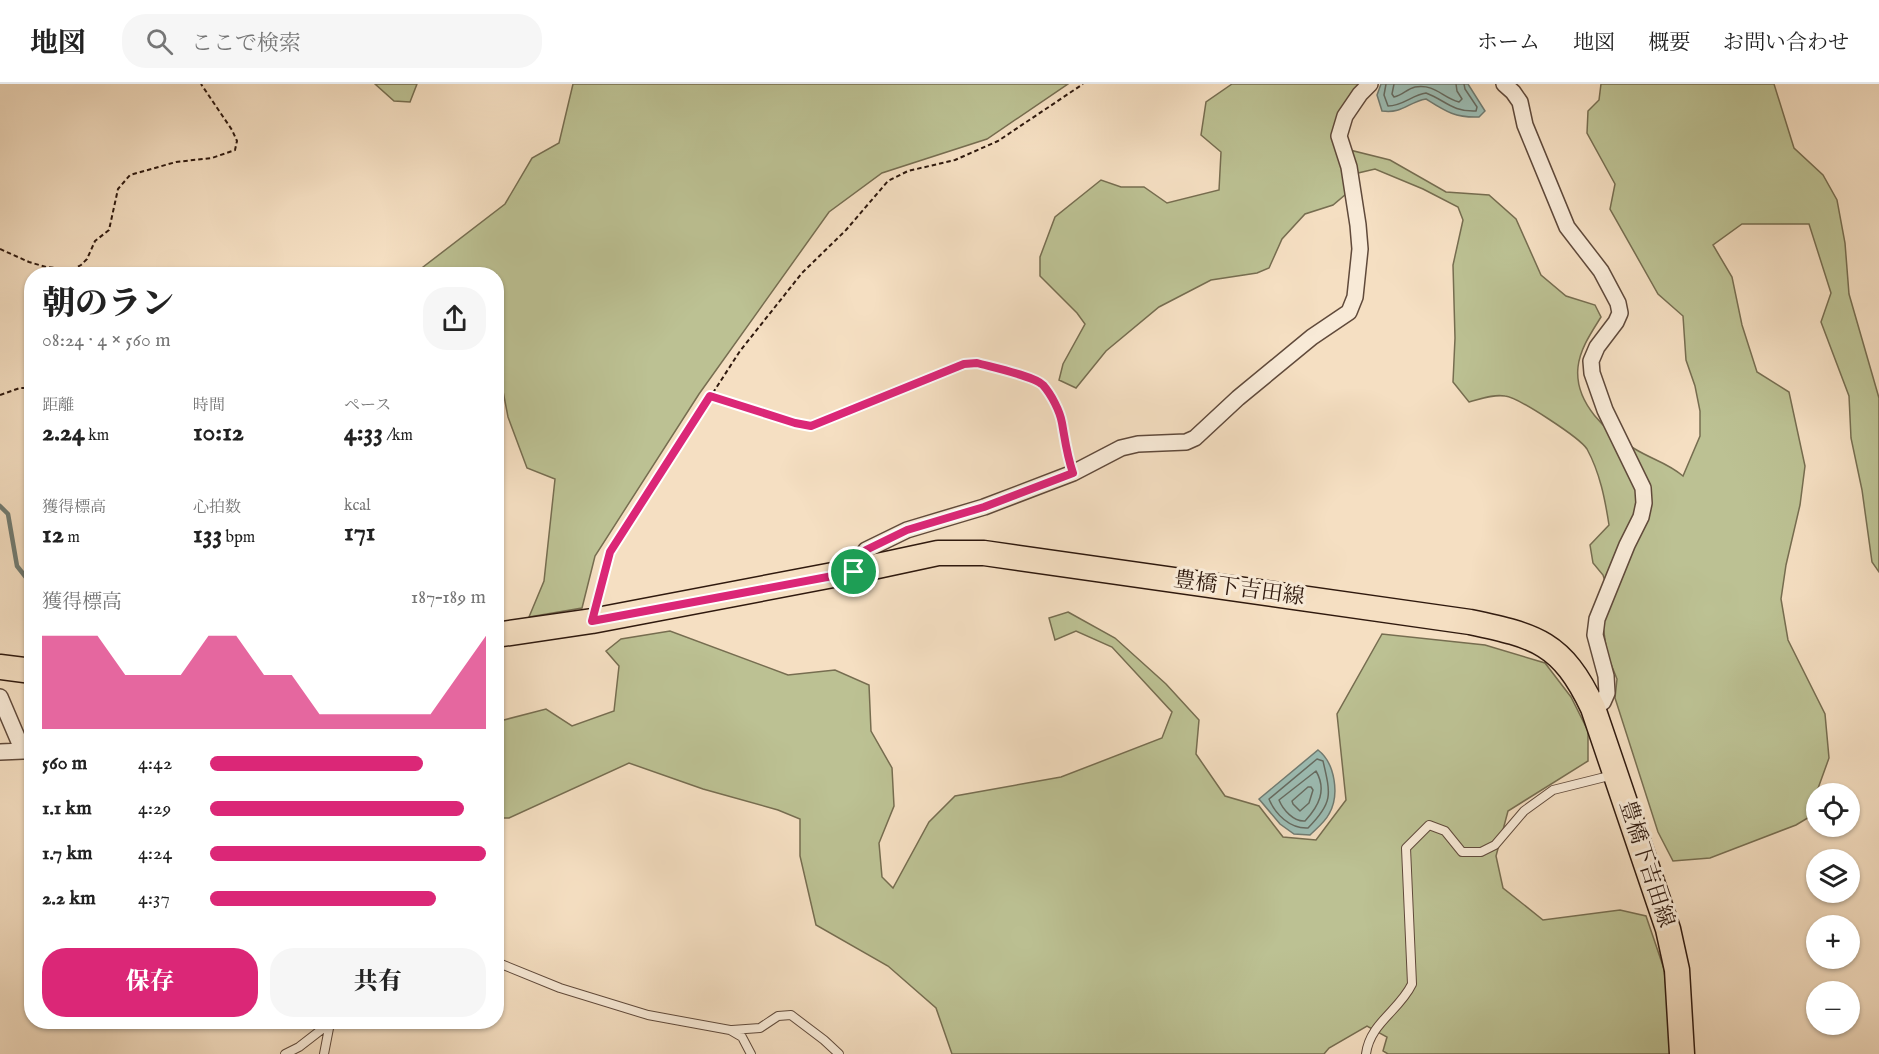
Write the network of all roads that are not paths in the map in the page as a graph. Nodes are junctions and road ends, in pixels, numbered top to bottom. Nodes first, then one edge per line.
1 (1370, 84) edge
2 (1504, 84) edge
3 (854, 572) junction
4 (504, 634) edge
5 (0, 667) edge
6 (24, 670) edge
7 (0, 697) edge
8 (1593, 708) junction
9 (0, 752) edge
10 (1617, 774) junction
11 (504, 965) edge
12 (320, 1029) edge
13 (329, 1029) edge
14 (730, 1030) junction
15 (285, 1054) edge
16 (324, 1054) edge
17 (751, 1054) edge
18 (839, 1054) edge
19 (1366, 1054) edge
20 (1683, 1054) edge

1 - 3 street
2 - 8 street
3 - 4 main road, 豊橋下吉田線
3 - 8 main road, 豊橋下吉田線
5 - 6 main road
7 - 9 street
8 - 10 main road, 豊橋下吉田線
10 - 19 lane
10 - 20 main road, 豊橋下吉田線
11 - 14 lane
12 - 15 lane
13 - 16 lane
14 - 17 lane
14 - 18 lane

